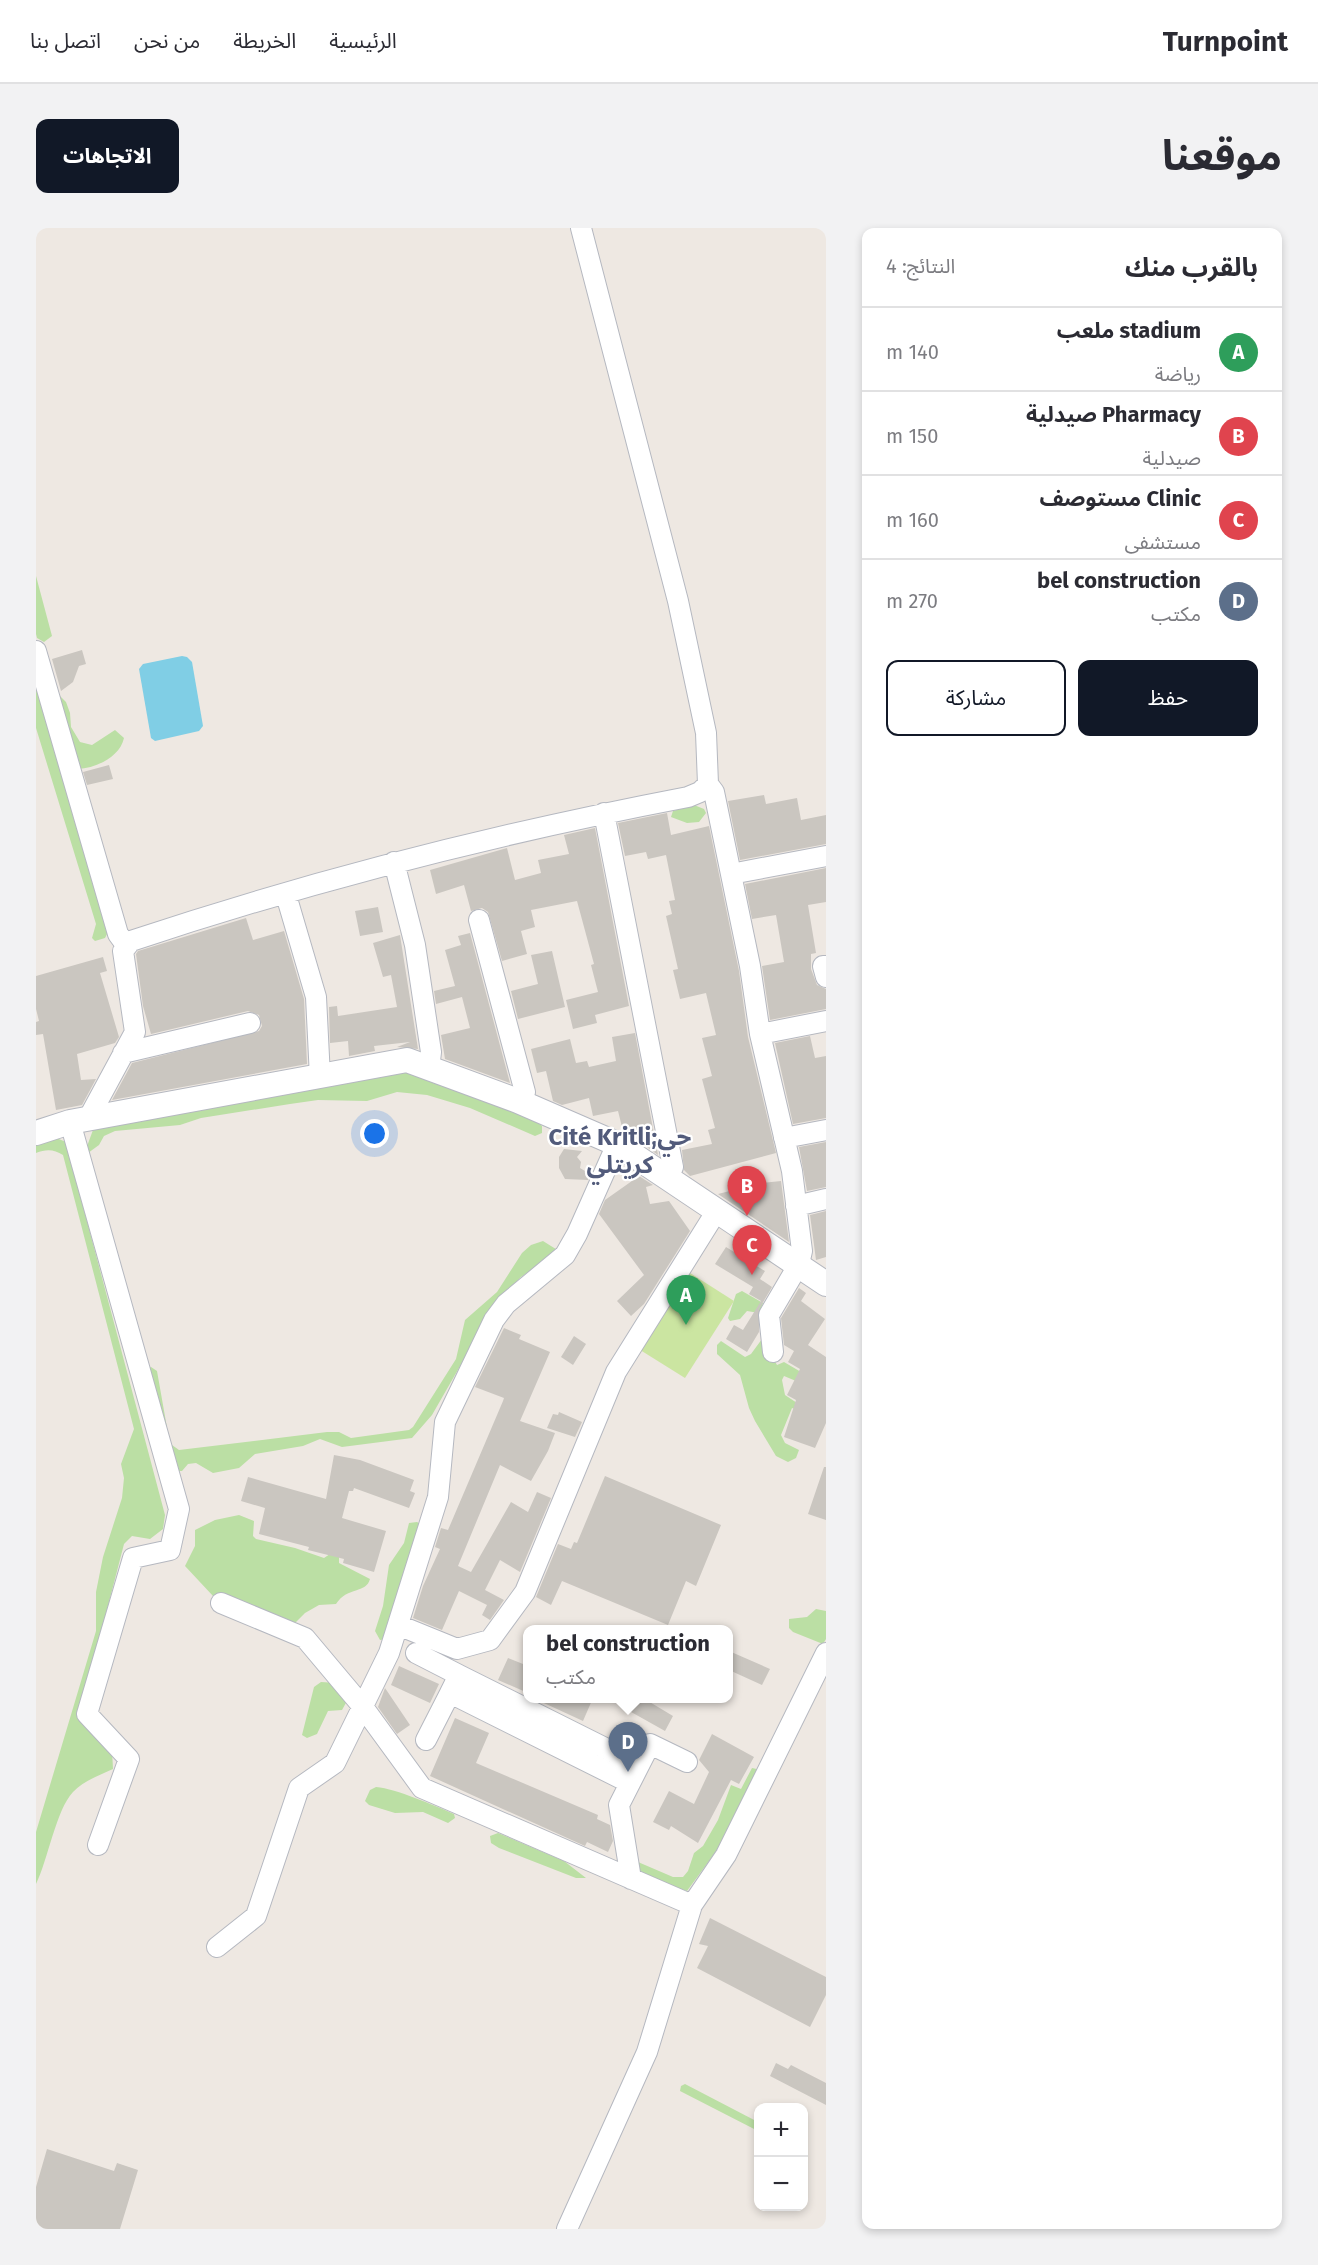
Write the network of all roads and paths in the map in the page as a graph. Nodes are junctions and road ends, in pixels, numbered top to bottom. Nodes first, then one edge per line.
1 (581, 228) edge
2 (36, 651) edge
3 (708, 784) junction
4 (604, 813) junction
5 (826, 856) edge
6 (394, 862) junction
7 (731, 874) junction
8 (286, 895) junction
9 (479, 920) dead end
10 (126, 945) junction
11 (826, 966) edge
12 (826, 977) edge
13 (826, 1021) edge
14 (250, 1023) dead end
15 (760, 1034) junction
16 (132, 1045) junction
17 (429, 1069) junction
18 (320, 1077) junction
19 (521, 1102) junction
20 (79, 1121) junction
21 (826, 1130) edge
22 (36, 1133) edge
23 (784, 1138) junction
24 (617, 1144) junction
25 (667, 1178) junction
26 (826, 1199) edge
27 (796, 1206) junction
28 (721, 1215) junction
29 (799, 1264) junction
30 (826, 1284) edge
31 (773, 1352) dead end
32 (221, 1603) dead end
33 (398, 1625) junction
34 (416, 1653) dead end
35 (826, 1653) edge
36 (454, 1684) junction
37 (363, 1707) junction
38 (426, 1740) dead end
39 (687, 1762) dead end
40 (639, 1765) junction
41 (630, 1783) junction
42 (98, 1845) dead end
43 (631, 1879) junction
44 (692, 1905) junction
45 (217, 1947) dead end
46 (567, 2229) edge

1 - 3 street
2 - 10 street
3 - 4 street
3 - 7 street
4 - 6 street
4 - 25 street
5 - 7 street
6 - 8 street
6 - 17 street
7 - 15 street
8 - 10 street
8 - 18 street
9 - 19 street
10 - 16 street
11 - 12 street
13 - 15 street
14 - 16 street
15 - 23 street
16 - 20 street
17 - 18 street
17 - 19 street
18 - 20 street
19 - 24 street
20 - 22 street
20 - 42 street
21 - 23 street
23 - 27 street
24 - 25 street
24 - 33 street
25 - 28 street
26 - 27 street
27 - 29 street
28 - 29 street
28 - 33 street
29 - 30 street
29 - 31 street
32 - 37 street
33 - 37 street
34 - 36 street
35 - 44 street
36 - 38 street
36 - 40 street
36 - 41 street
37 - 43 street
37 - 45 street
39 - 40 street
40 - 41 street
41 - 43 street
43 - 44 street
44 - 46 street

